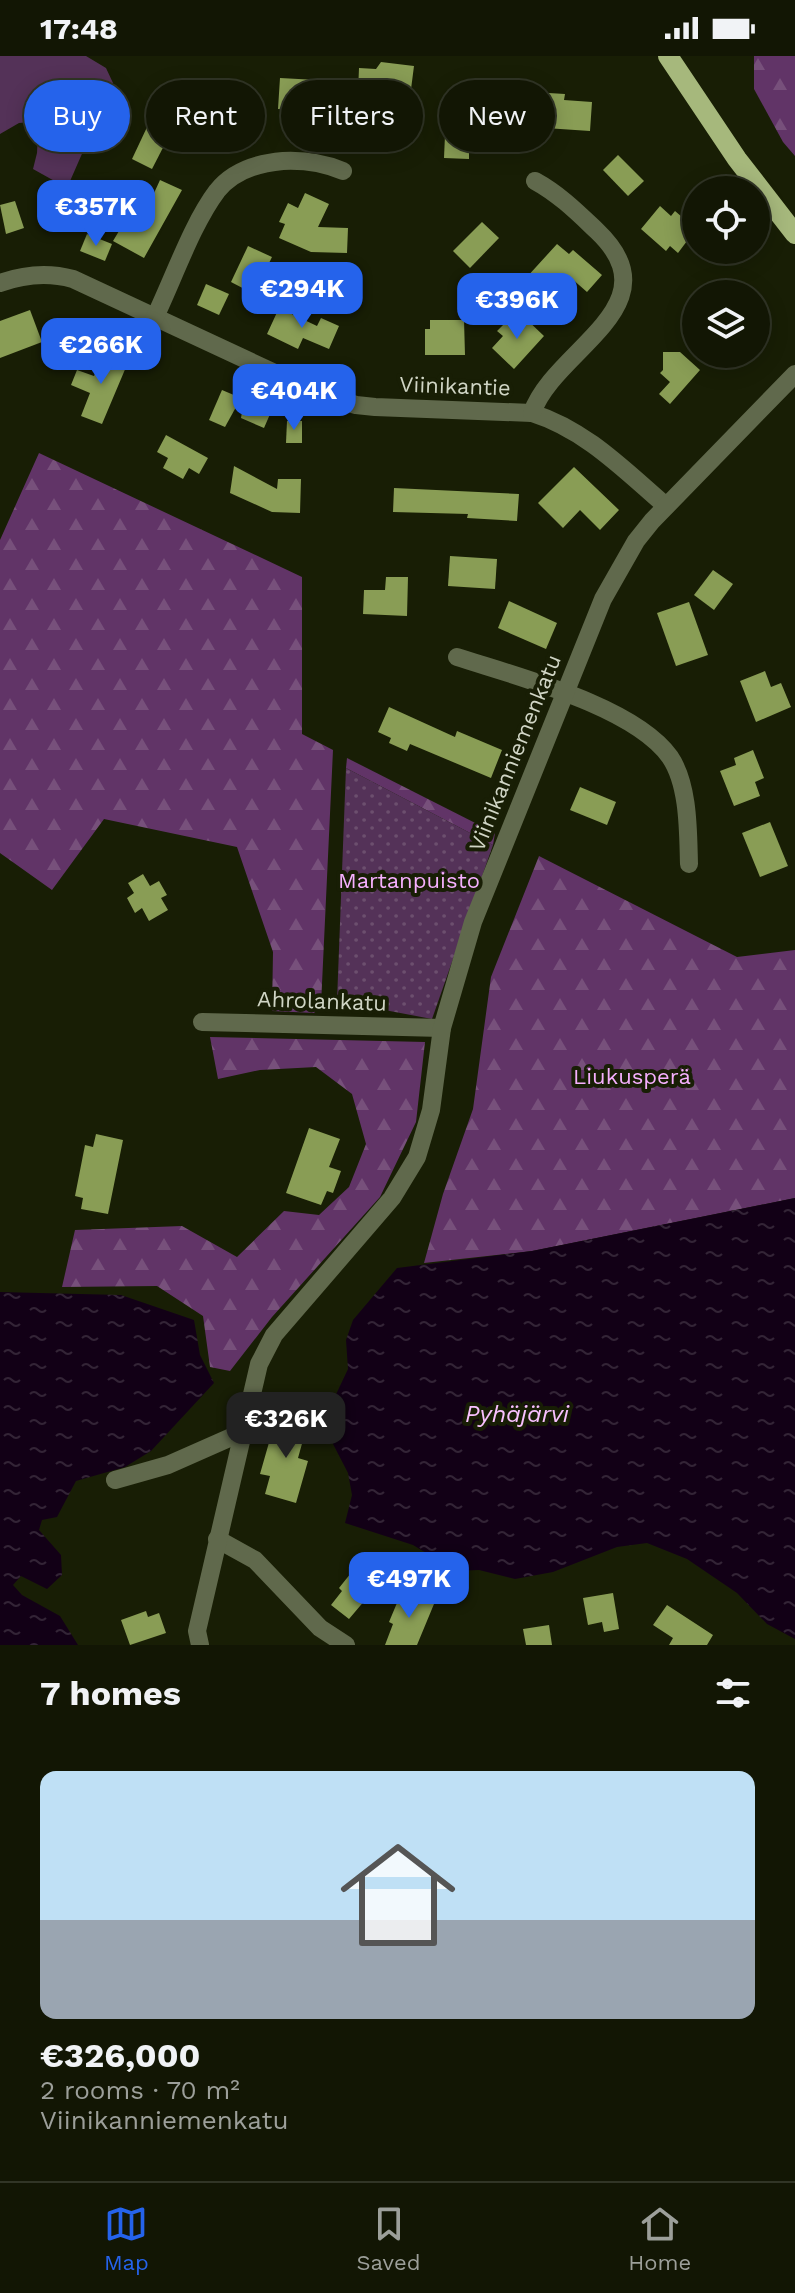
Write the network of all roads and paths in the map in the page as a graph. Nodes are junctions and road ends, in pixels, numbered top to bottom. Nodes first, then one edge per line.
1 (668, 56) edge
2 (343, 171) dead end
3 (535, 181) dead end
4 (795, 234) edge
5 (0, 283) edge
6 (154, 319) junction
7 (795, 374) edge
8 (532, 413) junction
9 (666, 506) junction
10 (457, 657) dead end
11 (565, 693) junction
12 (689, 864) dead end
13 (202, 1022) dead end
14 (442, 1028) junction
15 (245, 1431) junction
16 (115, 1480) dead end
17 (217, 1539) junction
18 (200, 1645) edge
19 (346, 1645) edge

1 - 4 main road
2 - 6 street
3 - 8 street
5 - 6 street, Viinikantie
6 - 8 street, Viinikantie
7 - 9 street, Viinikanniemenkatu
8 - 9 street, Viinikantie
9 - 11 street, Viinikanniemenkatu
10 - 11 street
11 - 12 street
11 - 14 street, Viinikanniemenkatu
13 - 14 street, Ahrolankatu
14 - 15 street, Viinikanniemenkatu
15 - 16 street
15 - 17 street, Viinikanniemenkatu
17 - 18 street, Viinikanniemenkatu
17 - 19 street

